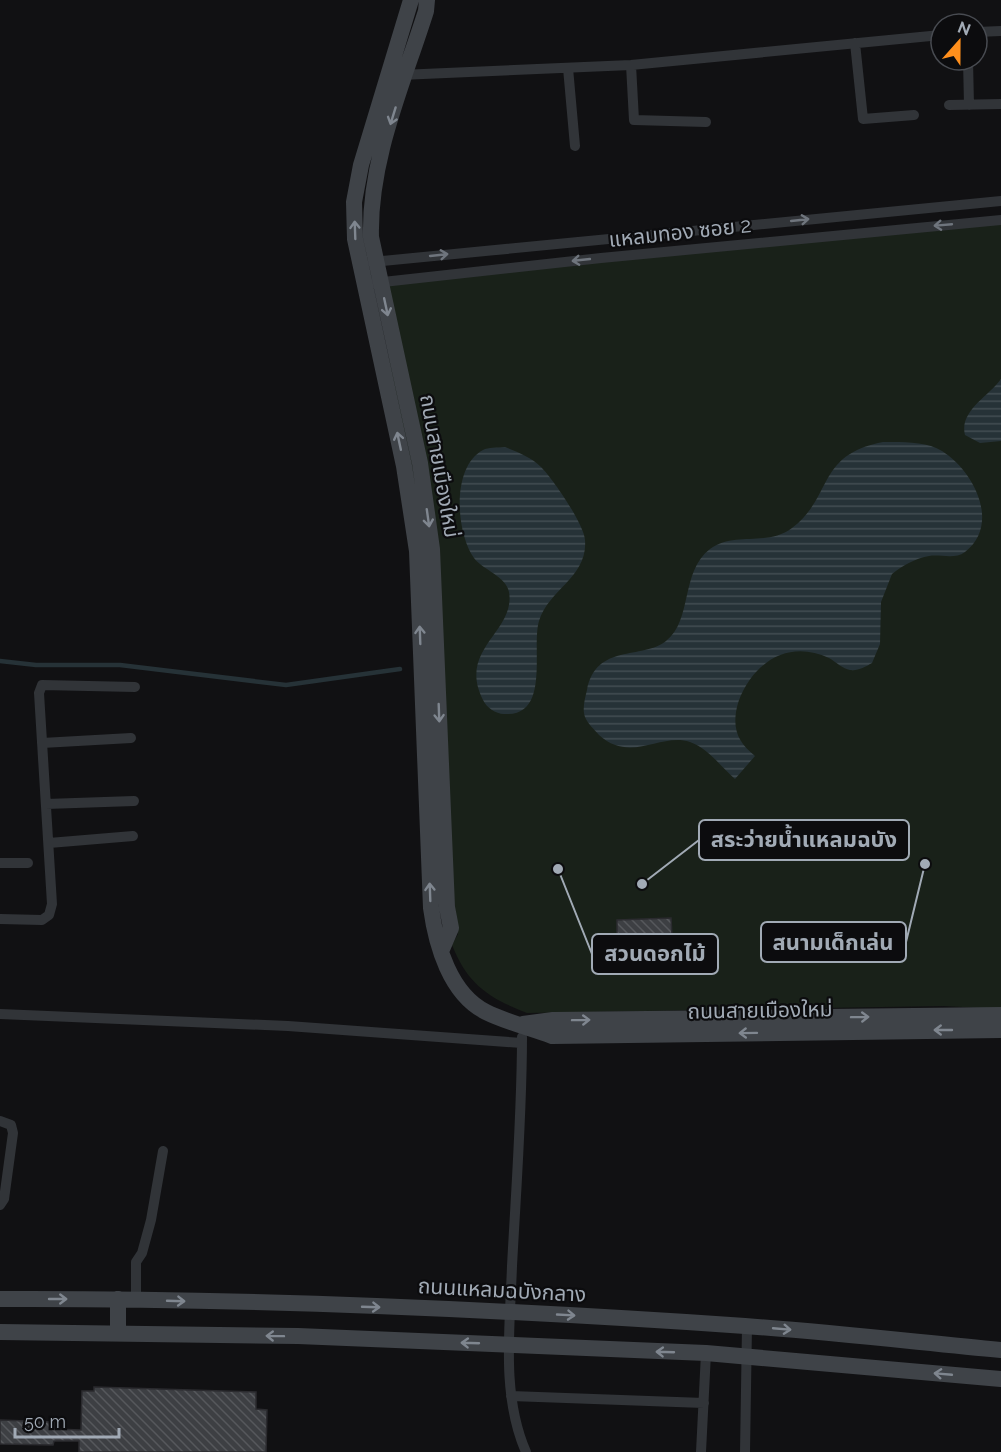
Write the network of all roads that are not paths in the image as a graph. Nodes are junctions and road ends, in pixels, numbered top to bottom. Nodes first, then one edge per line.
1 (411, 0) edge
2 (427, 0) edge
3 (929, 36) edge
4 (855, 44) junction
5 (631, 65) junction
6 (568, 68) junction
7 (968, 72) edge
8 (397, 75) junction
9 (1001, 104) edge
10 (949, 105) dead end
11 (969, 105) junction
12 (914, 116) dead end
13 (706, 122) dead end
14 (575, 146) dead end
15 (1001, 201) edge
16 (917, 209) junction
17 (1001, 220) edge
18 (779, 222) junction
19 (921, 227) junction
20 (782, 240) junction
21 (368, 263) junction
22 (372, 283) junction
23 (135, 687) dead end
24 (131, 738) dead end
25 (42, 743) junction
26 (134, 801) dead end
27 (46, 804) junction
28 (133, 836) dead end
29 (48, 843) junction
30 (0, 862) edge
31 (28, 863) dead end
32 (0, 919) edge
33 (0, 1014) edge
34 (1001, 1015) edge
35 (522, 1025) junction
36 (1001, 1030) edge
37 (522, 1043) junction
38 (0, 1121) edge
39 (163, 1150) dead end
40 (0, 1205) edge
41 (0, 1299) edge
42 (118, 1299) junction
43 (136, 1299) junction
44 (510, 1312) junction
45 (747, 1326) junction
46 (0, 1332) edge
47 (118, 1332) junction
48 (509, 1345) junction
49 (1001, 1350) edge
50 (706, 1353) junction
51 (747, 1356) junction
52 (1001, 1379) edge
53 (511, 1396) junction
54 (704, 1403) junction
55 (526, 1452) edge
56 (701, 1452) edge
57 (745, 1452) edge

1 - 8 street, ถนนสายเมืองใหม่
2 - 8 street, ถนนสายเมืองใหม่
3 - 4 street
4 - 5 street
4 - 12 street
5 - 6 street
5 - 13 street
6 - 8 street
6 - 14 street
7 - 11 street
8 - 21 street, ถนนสายเมืองใหม่
9 - 11 street
10 - 11 street
15 - 16 street, แหลมทอง ซอย 2
18 -> 16 street, แหลมทอง ซอย 2
16 - 19 street
17 -> 19 street, แหลมทอง ซอย 2
18 - 20 street
21 -> 18 street, แหลมทอง ซอย 2
19 - 20 street, แหลมทอง ซอย 2
20 -> 22 street, แหลมทอง ซอย 2
21 - 22 street, ถนนสายเมืองใหม่
22 - 35 street, ถนนสายเมืองใหม่
23 - 25 street
24 - 25 street
25 - 27 street
26 - 27 street
27 - 29 street
28 - 29 street
29 - 32 street
30 - 31 street
33 - 37 street
35 -> 34 street, ถนนสายเมืองใหม่
36 -> 35 street, ถนนสายเมืองใหม่
35 - 37 street
37 - 44 street
38 - 40 street
39 - 43 street
41 -> 42 street, ถนนแหลมฉบังกลาง
42 - 43 street, ถนนแหลมฉบังกลาง
42 - 47 street
43 -> 44 street, ถนนแหลมฉบังกลาง
44 -> 45 street, ถนนแหลมฉบังกลาง
44 - 48 street
45 -> 49 street, ถนนแหลมฉบังกลาง
45 - 51 street
46 - 47 street
48 -> 47 street
50 -> 48 street
48 - 53 street
50 - 51 street
50 - 54 street
52 -> 51 street
51 - 57 street
53 - 54 street
53 - 55 street
54 - 56 street

